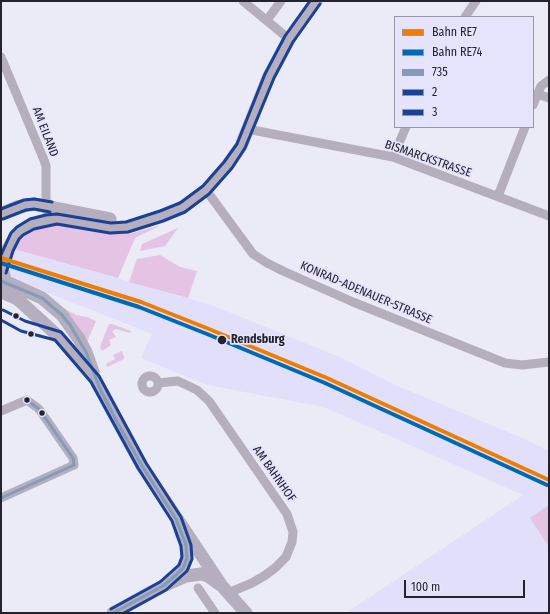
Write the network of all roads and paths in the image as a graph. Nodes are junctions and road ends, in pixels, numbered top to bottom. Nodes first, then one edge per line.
1 (243, 1) edge
2 (281, 1) edge
3 (316, 1) edge
4 (476, 1) edge
5 (466, 16) edge
6 (267, 20) junction
7 (289, 39) junction
8 (1, 57) edge
9 (549, 80) edge
10 (538, 94) junction
11 (549, 98) edge
12 (534, 103) edge
13 (406, 128) edge
14 (525, 128) edge
15 (247, 129) junction
16 (393, 157) junction
17 (206, 190) junction
18 (498, 196) junction
19 (46, 206) junction
20 (1, 214) edge
21 (549, 216) edge
22 (47, 220) junction
23 (142, 222) junction
24 (6, 283) edge
25 (1, 294) edge
26 (18, 301) junction
27 (549, 362) edge
28 (96, 379) junction
29 (158, 383) dead end
30 (1, 411) edge
31 (1, 498) edge
32 (176, 519) junction
33 (163, 586) junction
34 (198, 588) dead end
35 (225, 589) junction
36 (113, 613) edge
37 (215, 613) edge
38 (246, 613) edge

1 - 6 street
2 - 6 street
3 - 7 main road
4 - 5 street
6 - 7 street
7 - 15 main road
8 - 19 street, AM EILAND
9 - 10 street
10 - 11 street
10 - 12 street
13 - 16 street
14 - 18 street
15 - 16 street, BISMARCKSTRASSE
15 - 17 main road
16 - 18 street, BISMARCKSTRASSE
17 - 23 main road
17 - 27 street, KONRAD-ADENAUER-STRASSE
18 - 21 street, BISMARCKSTRASSE
19 - 20 main road
19 - 22 street, AM EILAND
19 - 23 main road
22 - 23 main road
22 - 26 main road
24 - 28 main road
25 - 26 street
26 - 28 main road
28 - 32 main road
29 - 35 street, AM BAHNHOF
30 - 31 street
32 - 33 main road
32 - 35 main road
33 - 35 main road
33 - 36 main road
34 - 37 street
35 - 38 main road

